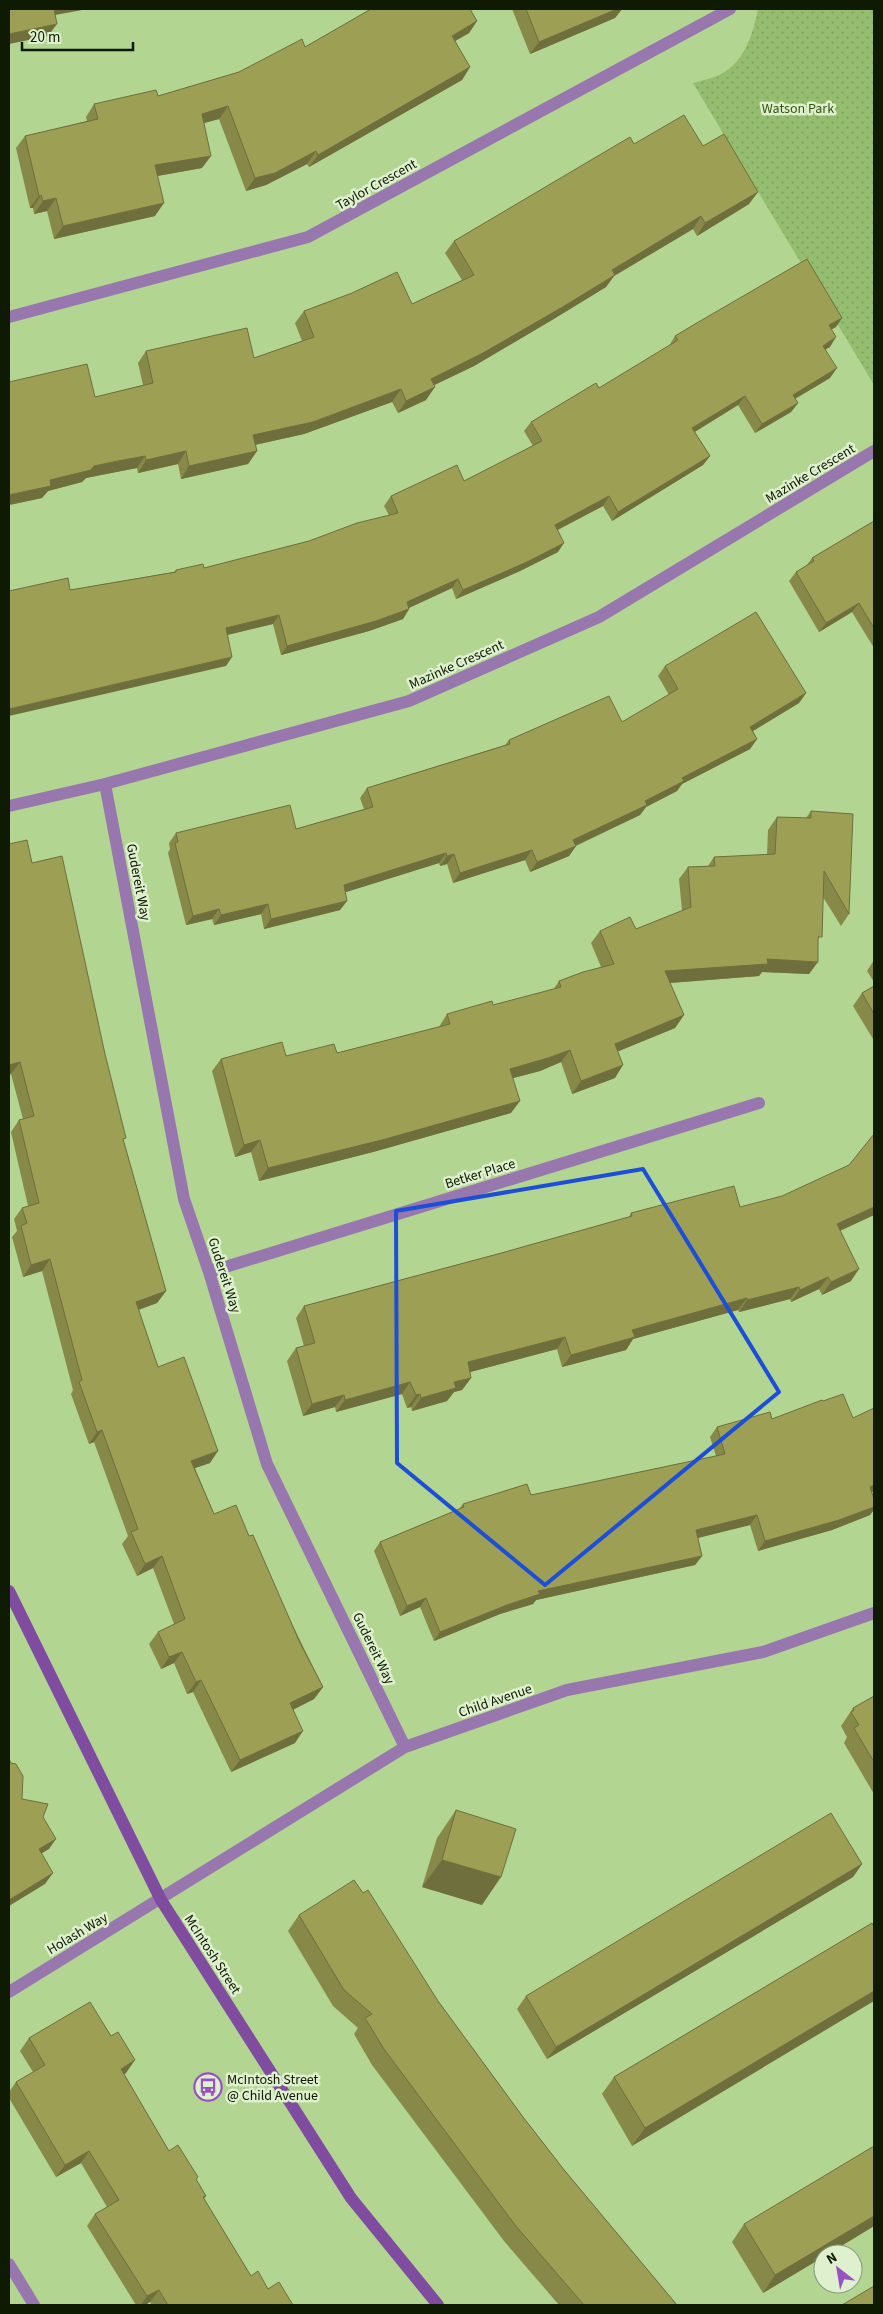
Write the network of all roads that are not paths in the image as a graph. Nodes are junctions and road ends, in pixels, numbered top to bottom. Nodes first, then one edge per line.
1 (730, 9) edge
2 (9, 317) edge
3 (874, 451) edge
4 (105, 784) junction
5 (9, 806) edge
6 (759, 1103) dead end
7 (209, 1272) junction
8 (9, 1591) edge
9 (874, 1612) edge
10 (406, 1747) junction
11 (161, 1900) junction
12 (9, 1992) edge
13 (9, 2264) edge
14 (34, 2305) edge
15 (438, 2305) edge

1 - 2 street, Taylor Crescent
3 - 4 street, Mazinke Crescent
4 - 5 street, Mazinke Crescent
4 - 7 street, Gudereit Way
6 - 7 street, Betker Place
7 - 10 street, Gudereit Way
8 - 11 street, McIntosh Street
9 - 10 street, Child Avenue
10 - 11 street, Child Avenue
11 - 12 street, Holash Way
11 - 15 street, McIntosh Street
13 - 14 street

